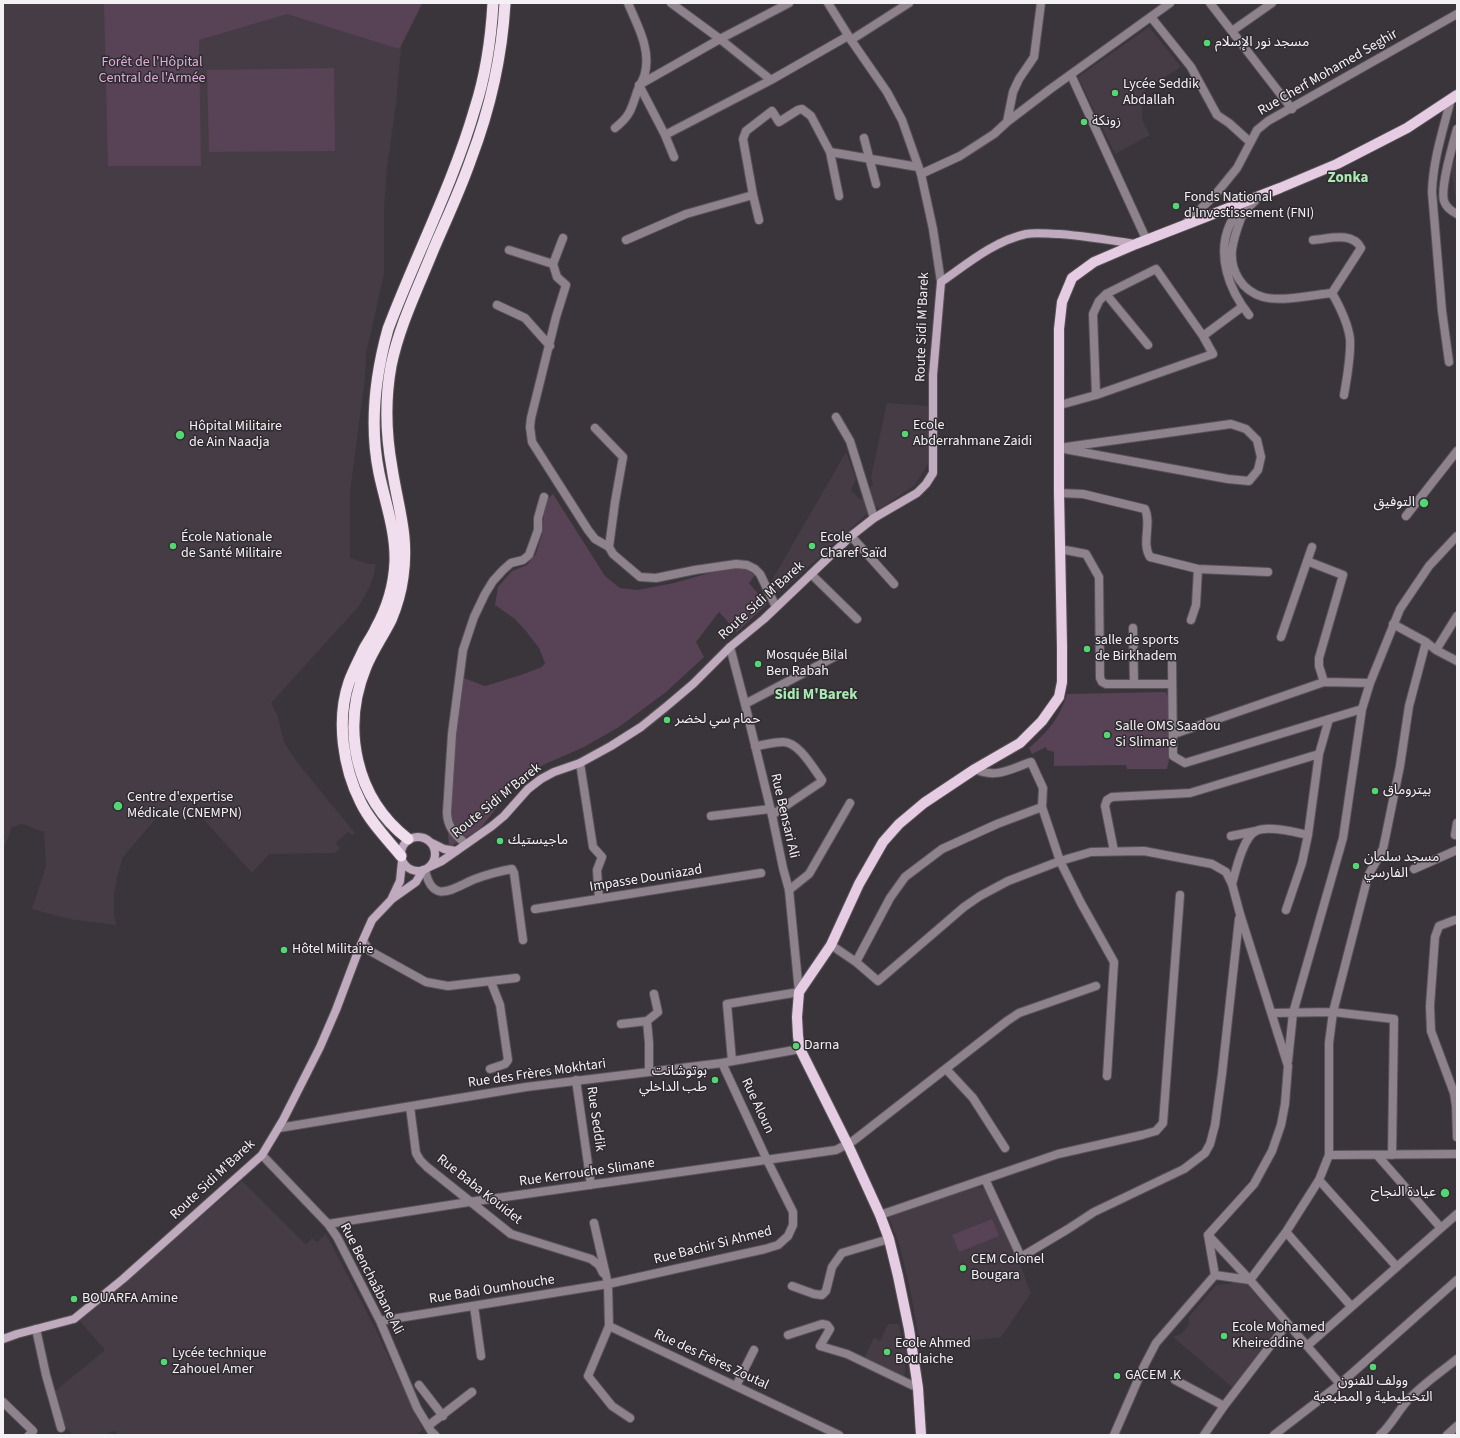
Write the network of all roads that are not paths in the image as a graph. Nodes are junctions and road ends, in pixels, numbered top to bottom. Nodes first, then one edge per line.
1 (493, 3) edge
2 (505, 3) edge
3 (628, 3) edge
4 (671, 3) edge
5 (789, 3) edge
6 (828, 3) edge
7 (909, 3) edge
8 (1041, 3) edge
9 (1170, 3) edge
10 (1210, 3) edge
11 (1272, 3) edge
12 (1457, 14) edge
13 (1151, 17) junction
14 (1232, 31) junction
15 (850, 38) junction
16 (720, 39) junction
17 (1071, 75) junction
18 (771, 80) junction
19 (639, 85) junction
20 (1454, 97) edge
21 (1292, 109) junction
22 (1007, 122) junction
23 (615, 128) dead end
24 (1457, 129) edge
25 (665, 135) junction
26 (864, 138) dead end
27 (1250, 142) junction
28 (830, 152) junction
29 (674, 157) dead end
30 (869, 159) junction
31 (919, 170) junction
32 (876, 184) dead end
33 (753, 195) junction
34 (839, 196) dead end
35 (1259, 197) junction
36 (1243, 203) junction
37 (1457, 214) edge
38 (759, 220) dead end
39 (1183, 226) junction
40 (563, 238) dead end
41 (626, 240) dead end
42 (1313, 240) dead end
43 (1147, 241) junction
44 (1136, 244) junction
45 (509, 250) dead end
46 (553, 264) junction
47 (940, 282) junction
48 (1332, 293) junction
49 (1106, 294) junction
50 (497, 305) dead end
51 (1242, 307) junction
52 (1249, 315) dead end
53 (1204, 336) junction
54 (1148, 345) dead end
55 (550, 346) junction
56 (1449, 362) dead end
57 (1096, 395) junction
58 (1344, 395) dead end
59 (1060, 405) junction
60 (836, 417) dead end
61 (595, 428) dead end
62 (1059, 448) junction
63 (1457, 451) edge
64 (1059, 493) junction
65 (544, 497) dead end
66 (1406, 516) dead end
67 (874, 518) junction
68 (852, 536) junction
69 (1457, 536) edge
70 (609, 547) junction
71 (1312, 548) dead end
72 (1060, 549) junction
73 (1308, 561) junction
74 (1198, 569) junction
75 (1268, 572) dead end
76 (811, 574) junction
77 (894, 584) dead end
78 (776, 607) junction
79 (1457, 616) edge
80 (856, 619) dead end
81 (1192, 620) dead end
82 (1393, 624) junction
83 (1133, 628) dead end
84 (1281, 637) dead end
85 (1426, 642) junction
86 (730, 647) junction
87 (1436, 650) junction
88 (838, 655) dead end
89 (1172, 660) dead end
90 (1457, 661) edge
91 (1324, 682) junction
92 (1370, 683) junction
93 (1134, 684) junction
94 (1172, 684) junction
95 (745, 704) junction
96 (1362, 709) junction
97 (1329, 719) junction
98 (1174, 734) junction
99 (755, 746) junction
100 (1318, 754) junction
101 (580, 763) junction
102 (975, 769) junction
103 (850, 803) dead end
104 (1042, 807) junction
105 (771, 812) junction
106 (711, 816) dead end
107 (1457, 823) edge
108 (1256, 830) junction
109 (1308, 835) junction
110 (1455, 835) dead end
111 (1231, 836) dead end
112 (408, 839) junction
113 (432, 844) junction
114 (466, 844) junction
115 (1457, 850) edge
116 (456, 851) junction
117 (1114, 851) junction
118 (402, 859) junction
119 (1060, 861) junction
120 (426, 869) junction
121 (1414, 869) dead end
122 (761, 873) dead end
123 (1232, 884) junction
124 (789, 890) junction
125 (1180, 895) dead end
126 (392, 899) junction
127 (598, 900) junction
128 (535, 909) dead end
129 (1286, 910) dead end
130 (1240, 914) junction
131 (1457, 920) edge
132 (523, 940) dead end
133 (363, 941) junction
134 (831, 945) junction
135 (856, 962) junction
136 (516, 978) dead end
137 (491, 982) junction
138 (1096, 986) dead end
139 (799, 992) junction
140 (654, 994) dead end
141 (1272, 1012) junction
142 (1333, 1012) junction
143 (1293, 1013) junction
144 (647, 1021) junction
145 (621, 1024) dead end
146 (800, 1049) junction
147 (732, 1061) junction
148 (722, 1063) junction
149 (1288, 1066) junction
150 (490, 1069) dead end
151 (946, 1069) junction
152 (650, 1071) junction
153 (1107, 1076) dead end
154 (576, 1080) junction
155 (410, 1107) junction
156 (279, 1128) junction
157 (1457, 1137) edge
158 (848, 1145) junction
159 (1005, 1148) dead end
160 (1457, 1154) edge
161 (262, 1155) junction
162 (1377, 1155) junction
163 (1392, 1155) junction
164 (1329, 1156) junction
165 (767, 1160) junction
166 (985, 1179) junction
167 (1319, 1180) junction
168 (591, 1185) junction
169 (470, 1202) junction
170 (1457, 1214) edge
171 (880, 1215) junction
172 (594, 1223) dead end
173 (328, 1224) junction
174 (1441, 1228) junction
175 (1286, 1232) junction
176 (1208, 1235) junction
177 (888, 1240) junction
178 (1396, 1268) junction
179 (1215, 1275) junction
180 (1250, 1280) junction
181 (1457, 1280) edge
182 (608, 1284) junction
183 (792, 1286) dead end
184 (474, 1306) junction
185 (1351, 1306) junction
186 (380, 1321) junction
187 (1287, 1324) junction
188 (609, 1326) junction
189 (36, 1329) junction
190 (788, 1336) dead end
191 (3, 1339) edge
192 (1307, 1346) junction
193 (754, 1350) dead end
194 (481, 1356) dead end
195 (1457, 1359) edge
196 (1175, 1380) dead end
197 (1340, 1384) junction
198 (419, 1385) dead end
199 (736, 1386) junction
200 (918, 1388) junction
201 (472, 1392) dead end
202 (3, 1402) edge
203 (1224, 1406) junction
204 (443, 1416) junction
205 (630, 1418) dead end
206 (1457, 1426) edge
207 (61, 1428) dead end
208 (430, 1432) edge
209 (29, 1435) edge
210 (838, 1435) edge
211 (921, 1435) edge
212 (1114, 1435) edge
213 (1204, 1435) edge
214 (1274, 1435) edge
215 (1380, 1435) edge
216 (1446, 1435) edge

1 - 118 highway
2 - 112 highway
3 - 19 street
4 - 16 street
5 - 16 street
6 - 15 street, Route Sidi M'Barek
7 - 15 street
8 - 22 street
9 - 13 street
10 - 14 street
11 - 14 street
12 - 21 street, Rue Cherf Mohamed Seghir
13 - 17 street
13 - 27 street
14 - 21 street
15 - 18 street
15 - 31 street, Route Sidi M'Barek
16 - 18 street
16 - 19 street
17 - 22 street
17 - 43 street
18 - 25 street
19 - 23 street
19 - 25 street
20 - 35 main road
20 - 56 street
21 - 27 street, Rue Cherf Mohamed Seghir
22 - 31 street
24 - 37 street
25 - 29 street
26 - 30 street
27 - 39 street, Rue Cherf Mohamed Seghir
28 - 30 street
28 - 33 street
28 - 34 street
30 - 31 street
30 - 32 street
31 - 47 street, Route Sidi M'Barek
33 - 38 street
33 - 41 street
35 - 36 main road
35 - 48 street
36 - 39 main road
36 - 51 street
39 - 43 main road
40 - 46 street
42 - 48 street
43 - 44 main road
44 - 47 main road
44 - 59 main road
45 - 46 street
46 - 55 street
47 - 67 main road, Route Sidi M'Barek
48 - 58 street
49 - 53 street
49 - 54 street
49 - 57 street
50 - 55 street
51 - 52 street
51 - 53 street
53 - 57 street
55 - 70 street
57 - 59 street
59 - 62 main road
60 - 67 street
61 - 70 street
62 - 62 street
62 - 64 main road
63 - 66 street
64 - 72 main road
64 - 74 street
65 - 114 street
67 - 68 main road, Route Sidi M'Barek
68 - 76 main road, Route Sidi M'Barek
68 - 77 street
69 - 82 street
70 - 78 street
71 - 73 street
72 - 93 street
72 - 102 main road
73 - 84 street
73 - 91 street
74 - 75 street
74 - 81 street
76 - 78 main road, Route Sidi M'Barek
76 - 80 street
78 - 86 main road, Route Sidi M'Barek
79 - 87 street
82 - 85 street
82 - 92 street
83 - 93 street
85 - 87 street
85 - 142 street
86 - 95 street, Rue Bensari Ali
86 - 101 main road, Route Sidi M'Barek
87 - 90 street
88 - 95 street
89 - 94 street
91 - 92 street
91 - 98 street
92 - 96 street
93 - 94 street
94 - 98 street
95 - 99 street, Rue Bensari Ali
96 - 97 street
96 - 143 street
97 - 98 street
97 - 100 street
99 - 105 street, Rue Bensari Ali
99 - 105 street
100 - 109 street
100 - 117 street
101 - 114 main road, Route Sidi M'Barek
101 - 127 street
102 - 104 street
102 - 134 main road
103 - 124 street
104 - 119 street
104 - 135 street
105 - 106 street
105 - 124 street, Rue Bensari Ali
107 - 110 street
108 - 109 street
108 - 111 street
108 - 123 street
109 - 129 street
112 - 113 main road
112 - 118 main road
113 - 116 main road, Route Sidi M'Barek
113 - 120 main road
114 - 116 main road, Route Sidi M'Barek
115 - 121 street
116 - 120 main road, Route Sidi M'Barek
117 - 119 street
117 - 123 street
118 - 120 main road
118 - 126 main road, Route Sidi M'Barek
119 - 135 street
119 - 153 street
120 - 126 main road, Route Sidi M'Barek
120 - 132 street
122 - 127 street, Impasse Douniazad
123 - 130 street
124 - 139 street, Rue Bensari Ali
125 - 166 street
126 - 133 main road, Route Sidi M'Barek
127 - 128 street, Impasse Douniazad
130 - 141 street
130 - 166 street
131 - 157 street
133 - 137 street
133 - 156 main road, Route Sidi M'Barek
134 - 135 street
134 - 139 main road
136 - 137 street
137 - 150 street
138 - 151 street
139 - 146 main road
139 - 147 street
140 - 144 street
141 - 143 street
141 - 149 street
142 - 143 street
142 - 163 street
142 - 164 street
143 - 149 street
144 - 145 street
144 - 152 street
146 - 147 street, Rue des Frères Mokhtari
146 - 158 main road
147 - 148 street, Rue des Frères Mokhtari
148 - 152 street, Rue des Frères Mokhtari
148 - 165 street, Rue Aloun
149 - 176 street
151 - 158 street
151 - 159 street
152 - 154 street, Rue des Frères Mokhtari
154 - 155 street, Rue des Frères Mokhtari
154 - 168 street, Rue Seddik
155 - 156 street, Rue des Frères Mokhtari
155 - 169 street, Rue Baba Kouidet
156 - 161 main road, Route Sidi M'Barek
158 - 165 street, Rue Kerrouche Slimane
158 - 171 main road
160 - 163 street
161 - 173 street, Rue Benchaâbane Ali
161 - 189 main road, Route Sidi M'Barek
162 - 163 street
162 - 164 street
162 - 174 street
164 - 167 street
165 - 168 street, Rue Kerrouche Slimane
165 - 182 street, Rue Bachir Si Ahmed
166 - 171 street
167 - 175 street
167 - 178 street
168 - 169 street, Rue Kerrouche Slimane
169 - 173 street, Rue Kerrouche Slimane
169 - 182 street, Rue Baba Kouidet
170 - 174 street
171 - 177 main road
172 - 182 street
173 - 186 street, Rue Benchaâbane Ali
174 - 178 street
175 - 180 street
175 - 185 street
176 - 179 street
176 - 180 street
177 - 183 street
177 - 200 main road
178 - 185 street
179 - 180 street
179 - 212 street
180 - 187 street
181 - 197 street
182 - 184 street, Rue Badi Oumhouche
182 - 188 street
184 - 186 street, Rue Badi Oumhouche
184 - 194 street
185 - 192 street
186 - 208 street, Rue Benchaâbane Ali
187 - 192 street
187 - 203 street
188 - 199 street, Rue des Frères Zoutal
188 - 205 street
189 - 191 main road, Route Sidi M'Barek
189 - 207 street
190 - 200 street
192 - 197 street
193 - 199 street
195 - 215 street
196 - 203 street
197 - 214 street
198 - 204 street
199 - 210 street, Rue des Frères Zoutal
200 - 211 main road
201 - 204 street
202 - 209 street
203 - 213 street
204 - 208 street
206 - 216 street

